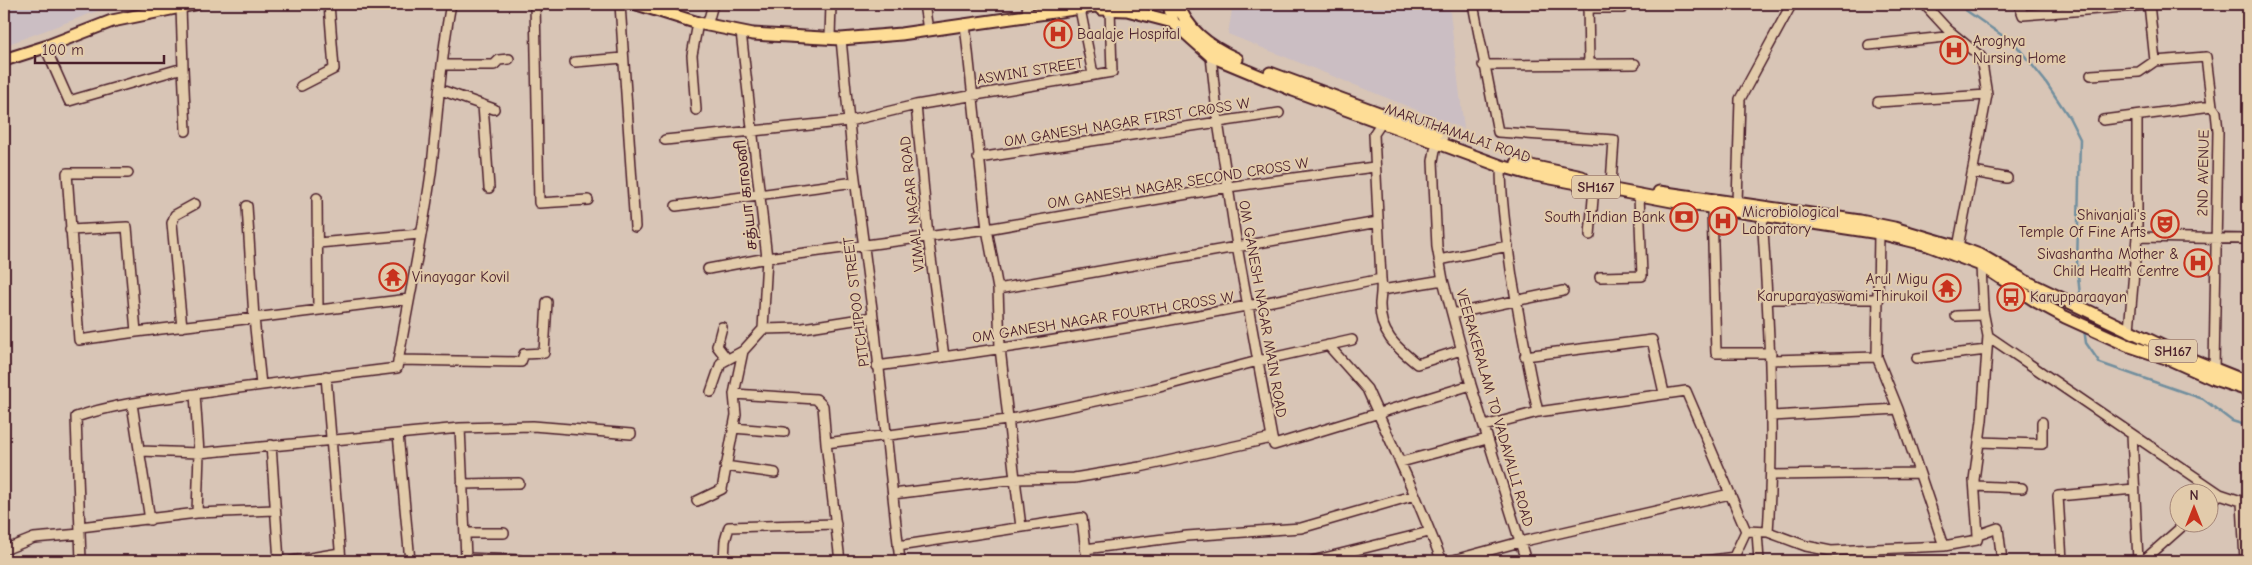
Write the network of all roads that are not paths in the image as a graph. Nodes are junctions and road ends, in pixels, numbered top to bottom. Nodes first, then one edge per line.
1 (196, 4) edge
2 (329, 4) edge
3 (451, 4) edge
4 (535, 4) edge
5 (620, 4) edge
6 (637, 4) edge
7 (713, 4) edge
8 (831, 4) edge
9 (924, 4) edge
10 (1161, 4) edge
11 (1169, 4) edge
12 (1473, 4) edge
13 (1924, 4) edge
14 (2019, 4) edge
15 (2149, 5) edge
16 (1110, 6) edge
17 (1588, 6) edge
18 (181, 7) junction
19 (1790, 7) dead end
20 (156, 8) edge
21 (663, 8) edge
22 (1084, 8) junction
23 (1623, 8) dead end
24 (1027, 9) edge
25 (1180, 9) edge
26 (1127, 10) junction
27 (1173, 22) junction
28 (703, 24) junction
29 (965, 24) junction
30 (928, 30) junction
31 (741, 32) junction
32 (1956, 36) junction
33 (835, 38) junction
34 (1869, 45) dead end
35 (45, 47) junction
36 (1211, 56) junction
37 (624, 58) junction
38 (509, 59) dead end
39 (4, 60) edge
40 (2156, 61) junction
41 (575, 62) dead end
42 (1589, 64) junction
43 (1634, 64) dead end
44 (443, 65) junction
45 (1483, 65) junction
46 (183, 68) junction
47 (1093, 74) junction
48 (2091, 75) dead end
49 (301, 86) dead end
50 (441, 90) junction
51 (972, 94) junction
52 (1987, 96) junction
53 (1878, 102) dead end
54 (483, 105) junction
55 (916, 105) junction
56 (2212, 106) junction
57 (494, 109) dead end
58 (696, 110) dead end
59 (1279, 113) dead end
60 (2137, 116) junction
61 (1384, 118) junction
62 (2103, 120) dead end
63 (849, 121) junction
64 (1218, 122) junction
65 (186, 131) dead end
66 (752, 131) junction
67 (665, 140) dead end
68 (1441, 140) junction
69 (978, 158) junction
70 (1501, 166) junction
71 (1374, 167) junction
72 (1972, 172) junction
73 (128, 173) dead end
74 (2007, 178) dead end
75 (855, 182) junction
76 (1611, 183) junction
77 (1228, 187) junction
78 (1594, 187) junction
79 (489, 188) dead end
80 (760, 195) junction
81 (1639, 195) junction
82 (317, 198) dead end
83 (588, 200) dead end
84 (1737, 203) junction
85 (194, 204) dead end
86 (247, 206) dead end
87 (676, 206) dead end
88 (1712, 208) junction
89 (1762, 215) junction
90 (1378, 222) junction
91 (635, 227) dead end
92 (987, 229) junction
93 (70, 230) junction
94 (1879, 233) junction
95 (420, 234) junction
96 (1590, 235) dead end
97 (928, 236) junction
98 (2137, 237) junction
99 (2216, 239) junction
100 (2248, 239) edge
101 (318, 243) junction
102 (864, 246) junction
103 (1237, 246) junction
104 (1508, 246) junction
105 (1958, 247) junction
106 (767, 258) junction
107 (1439, 260) junction
108 (1982, 261) junction
109 (708, 269) dead end
110 (1600, 277) dead end
111 (1382, 279) junction
112 (1443, 280) junction
113 (998, 289) junction
114 (1382, 290) junction
115 (1563, 291) dead end
116 (409, 299) junction
117 (1768, 299) junction
118 (1879, 299) junction
119 (1516, 301) junction
120 (547, 302) dead end
121 (1249, 307) junction
122 (318, 309) junction
123 (1452, 314) junction
124 (1983, 315) junction
125 (1956, 316) dead end
126 (873, 317) junction
127 (254, 318) junction
128 (182, 327) junction
129 (722, 327) dead end
130 (763, 329) junction
131 (2129, 330) junction
132 (136, 332) junction
133 (1988, 336) junction
134 (1352, 340) dead end
135 (1328, 345) junction
136 (1000, 348) junction
137 (1461, 350) junction
138 (1987, 350) junction
139 (743, 351) junction
140 (1525, 356) junction
141 (944, 357) junction
142 (1771, 357) junction
143 (1877, 357) junction
144 (1917, 358) dead end
145 (728, 359) junction
146 (398, 360) junction
147 (1258, 361) junction
148 (877, 366) junction
149 (2214, 370) junction
150 (326, 376) junction
151 (2248, 382) edge
152 (261, 385) junction
153 (1470, 385) junction
154 (2248, 390) edge
155 (711, 392) dead end
156 (1664, 393) junction
157 (195, 394) junction
158 (734, 394) junction
159 (132, 404) junction
160 (1898, 409) junction
161 (1377, 412) junction
162 (1538, 412) junction
163 (1771, 416) junction
164 (1007, 420) junction
165 (2042, 422) dead end
166 (1484, 426) junction
167 (460, 428) junction
168 (733, 428) junction
169 (784, 432) dead end
170 (398, 434) junction
171 (631, 434) dead end
172 (886, 434) junction
173 (2132, 434) junction
174 (1272, 438) junction
175 (1487, 439) junction
176 (331, 440) junction
177 (1979, 442) junction
178 (826, 443) junction
179 (270, 445) junction
180 (140, 451) junction
181 (199, 453) junction
182 (1401, 462) junction
183 (725, 466) junction
184 (775, 473) dead end
185 (1919, 473) junction
186 (1772, 475) junction
187 (1015, 479) junction
188 (2202, 482) edge
189 (519, 483) dead end
190 (462, 484) junction
191 (1975, 486) junction
192 (2022, 488) dead end
193 (2134, 489) junction
194 (893, 494) junction
195 (1730, 494) junction
196 (2220, 494) edge
197 (1415, 495) junction
198 (697, 501) dead end
199 (2245, 503) edge
200 (275, 510) junction
201 (197, 513) junction
202 (150, 520) junction
203 (836, 524) junction
204 (1020, 527) junction
205 (80, 531) junction
206 (1430, 532) junction
207 (1746, 532) junction
208 (1757, 532) junction
209 (1768, 532) junction
210 (2176, 532) edge
211 (465, 533) junction
212 (504, 533) dead end
213 (1978, 535) junction
214 (1520, 542) junction
215 (898, 546) junction
216 (1944, 546) junction
217 (1085, 549) junction
218 (4, 550) edge
219 (341, 557) edge
220 (1734, 559) edge
221 (519, 560) dead end
222 (81, 561) edge
223 (279, 561) edge
224 (292, 561) edge
225 (410, 561) edge
226 (724, 561) edge
227 (840, 561) edge
228 (900, 561) edge
229 (1087, 561) edge
230 (1312, 561) edge
231 (1442, 561) edge
232 (1450, 561) edge
233 (1526, 561) edge
234 (1705, 561) edge
235 (1759, 561) edge
236 (2002, 561) edge
237 (2062, 561) edge
238 (2138, 561) edge
239 (2143, 561) edge
240 (2244, 561) edge

1 - 18 main road
2 - 49 street
3 - 44 street
4 - 83 street
5 - 37 street
6 - 21 main road
7 - 28 street
8 - 33 street, PITCHIPOO STREET
9 - 30 street
10 - 26 main road
11 - 25 main road, MARUTHAMALAI ROAD
11 - 27 main road
12 - 45 street
13 - 32 street
14 - 15 street
15 - 40 street
16 - 22 main road
16 - 26 main road
16 - 47 street, ASWINI STREET
17 - 23 street
17 - 42 street
18 - 20 main road
18 - 46 street
19 - 84 street
20 - 35 main road
21 - 28 main road
22 - 24 main road
22 - 47 street
24 - 29 main road
25 - 61 main road, MARUTHAMALAI ROAD / SH167
26 - 27 main road
27 - 36 main road, MARUTHAMALAI ROAD / SH167
28 - 31 main road
28 - 58 street
29 - 30 main road
29 - 51 street
30 - 33 main road
31 - 33 main road
31 - 66 street, சத்யா காலனி
32 - 34 street
32 - 52 street
33 - 63 street, PITCHIPOO STREET
35 - 39 main road
35 - 46 street
36 - 61 main road, MARUTHAMALAI ROAD / SH167
36 - 64 street, OM GANESH NAGAR MAIN ROAD
37 - 41 street
37 - 91 street
38 - 44 street
40 - 48 street
40 - 56 street, 2ND AVENUE
42 - 43 street
42 - 45 street
44 - 50 street
45 - 76 street
46 - 65 street
47 - 51 street, ASWINI STREET
50 - 54 street
50 - 95 street
51 - 55 street
51 - 69 street
52 - 53 street
52 - 72 street
54 - 57 street
54 - 79 street
55 - 63 street
55 - 97 street, VIMAL NAGAR ROAD
56 - 60 street
56 - 99 street, 2ND AVENUE
59 - 64 street, OM GANESH NAGAR FIRST CROSS W
60 - 62 street
60 - 98 street
61 - 68 main road, MARUTHAMALAI ROAD / SH167
61 - 71 street
63 - 66 street
63 - 75 street, PITCHIPOO STREET
64 - 69 street, OM GANESH NAGAR FIRST CROSS W
64 - 77 street, OM GANESH NAGAR MAIN ROAD
66 - 67 street
66 - 80 street, சத்யா காலனி
68 - 70 main road, MARUTHAMALAI ROAD / SH167
68 - 76 main road, MARUTHAMALAI ROAD / SH167
68 - 107 street, VEERAKERALAM TO VADAVALLI ROAD
69 - 92 street
70 - 78 main road, MARUTHAMALAI ROAD / SH167
70 - 104 street
71 - 77 street, OM GANESH NAGAR SECOND CROSS W
71 - 90 street
72 - 74 street
72 - 105 street
73 - 93 street
75 - 80 street
75 - 102 street, PITCHIPOO STREET
76 - 84 main road, MARUTHAMALAI ROAD / SH167
77 - 92 street, OM GANESH NAGAR SECOND CROSS W
77 - 103 street, OM GANESH NAGAR MAIN ROAD
78 - 81 main road, MARUTHAMALAI ROAD / SH167
78 - 96 street
80 - 87 street
80 - 106 street, சத்யா காலனி
81 - 88 main road, MARUTHAMALAI ROAD / SH167
81 - 110 street
82 - 101 street
84 - 105 main road, MARUTHAMALAI ROAD / SH167
85 - 128 street
86 - 127 street
88 - 89 main road, MARUTHAMALAI ROAD / SH167
88 - 142 street
89 - 94 main road, MARUTHAMALAI ROAD / SH167
89 - 117 street
90 - 103 street
90 - 111 street
92 - 97 street, OM GANESH NAGAR SECOND CROSS W
92 - 113 street
93 - 132 street
93 - 132 street
94 - 108 main road, MARUTHAMALAI ROAD / SH167
94 - 118 street
95 - 101 street
95 - 116 street
97 - 102 street, சத்யா காலனி
97 - 141 street, VIMAL NAGAR ROAD
98 - 99 street
98 - 131 street
99 - 100 street
99 - 149 street, 2ND AVENUE
101 - 122 street
102 - 106 street, சத்யா காலனி
102 - 126 street, PITCHIPOO STREET
103 - 113 street
103 - 121 street, OM GANESH NAGAR MAIN ROAD
104 - 107 street
104 - 119 street
105 - 108 main road, MARUTHAMALAI ROAD / SH167
106 - 109 street
106 - 130 street
107 - 112 street, VEERAKERALAM TO VADAVALLI ROAD
108 - 124 street
108 - 131 main road, MARUTHAMALAI ROAD / SH167
108 - 154 main road, MARUTHAMALAI ROAD / SH167
111 - 114 street
111 - 121 street, OM GANESH NAGAR FOURTH CROSS W
112 - 114 street
112 - 123 street, VEERAKERALAM TO VADAVALLI ROAD
113 - 136 street
114 - 137 street
115 - 119 street
116 - 122 street
116 - 146 street
117 - 118 street
117 - 142 street
118 - 143 street
119 - 123 street
119 - 140 street
120 - 146 street
121 - 136 street, OM GANESH NAGAR FOURTH CROSS W
121 - 147 street, OM GANESH NAGAR MAIN ROAD
122 - 127 street
123 - 137 street, VEERAKERALAM TO VADAVALLI ROAD
124 - 125 street
124 - 133 street
126 - 130 street
126 - 148 street, PITCHIPOO STREET
127 - 128 street
127 - 152 street
128 - 132 street
129 - 145 street
130 - 139 street
131 - 149 main road, MARUTHAMALAI ROAD / SH167
133 - 138 street
133 - 173 street
134 - 135 street
135 - 147 street
135 - 161 street
136 - 141 street, OM GANESH NAGAR FOURTH CROSS W
136 - 164 street
137 - 153 street, VEERAKERALAM TO VADAVALLI ROAD
138 - 144 street
138 - 177 street
139 - 145 street
139 - 158 street
140 - 156 street
140 - 162 street
141 - 148 street, OM GANESH NAGAR FOURTH CROSS W
142 - 143 street
142 - 163 street
143 - 160 street
145 - 155 street
146 - 150 street
147 - 164 street
147 - 174 street, OM GANESH NAGAR MAIN ROAD
148 - 172 street, PITCHIPOO STREET
149 - 151 main road, MARUTHAMALAI ROAD / SH167
150 - 152 street
150 - 176 street
152 - 157 street
153 - 161 street
153 - 166 street, VEERAKERALAM TO VADAVALLI ROAD
156 - 162 street
156 - 195 street
157 - 159 street
157 - 181 street
158 - 168 street
158 - 178 street
159 - 180 street
159 - 205 street
160 - 163 street
160 - 185 street
161 - 174 street
161 - 182 street
162 - 166 street
163 - 186 street
164 - 172 street
164 - 187 street
165 - 177 street
166 - 175 street, VEERAKERALAM TO VADAVALLI ROAD
167 - 170 street
167 - 171 street
167 - 190 street
168 - 169 street
168 - 183 street
170 - 176 street
170 - 225 street
172 - 178 street
172 - 194 street, PITCHIPOO STREET
173 - 188 street
173 - 193 street
174 - 187 street, OM GANESH NAGAR MAIN ROAD
175 - 182 street
175 - 214 street, VEERAKERALAM TO VADAVALLI ROAD
176 - 179 street
176 - 219 street
177 - 191 street
178 - 203 street
179 - 181 street
179 - 200 street
180 - 181 street
180 - 202 street
181 - 201 street
182 - 197 street
183 - 184 street
183 - 198 street
185 - 186 street
185 - 216 street
186 - 209 street
187 - 194 street, OM GANESH NAGAR MAIN ROAD
187 - 204 street
189 - 190 street
190 - 211 street
191 - 192 street
191 - 213 street
193 - 237 street
193 - 238 street
194 - 215 street, PITCHIPOO STREET
195 - 207 street
195 - 214 street
196 - 199 street
197 - 206 street
197 - 217 street
199 - 240 street
200 - 201 street
200 - 223 street
201 - 202 street
202 - 205 street
203 - 226 street
203 - 227 street
204 - 215 street
204 - 217 street
205 - 218 street
205 - 222 street
206 - 230 street
206 - 231 street
207 - 208 street
207 - 220 street
208 - 209 street
208 - 235 street
209 - 216 street
210 - 239 street
211 - 212 street
211 - 221 street
213 - 216 street
213 - 236 street
214 - 232 street
214 - 233 street, VEERAKERALAM TO VADAVALLI ROAD
215 - 228 street, PITCHIPOO STREET
217 - 229 street
219 - 224 street
220 - 234 street

